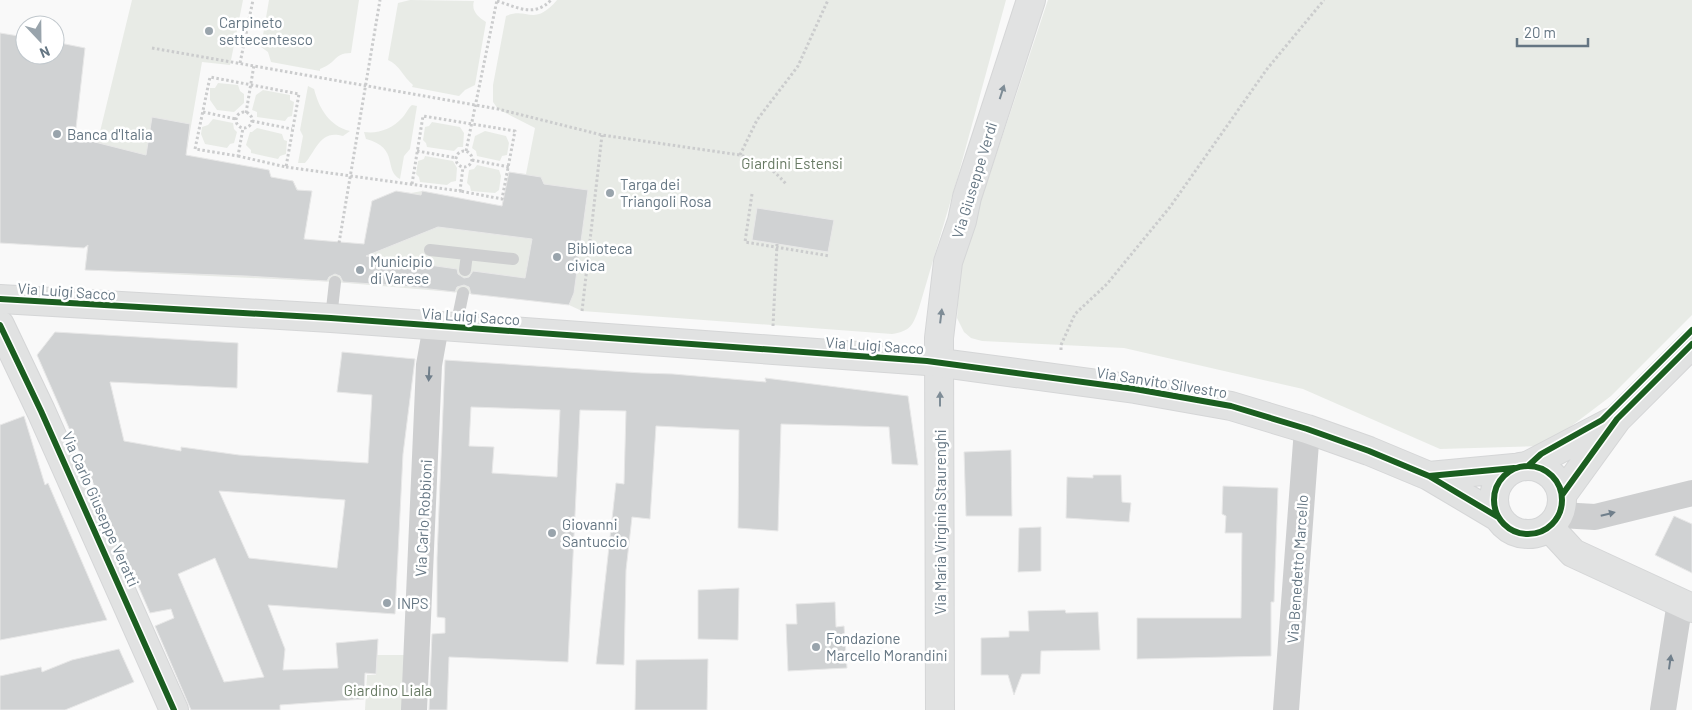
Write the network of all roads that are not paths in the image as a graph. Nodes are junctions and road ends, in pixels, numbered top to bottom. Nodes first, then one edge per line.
1 (1032, 0) edge
2 (430, 250) dead end
3 (467, 254) junction
4 (513, 259) dead end
5 (466, 270) dead end
6 (335, 282) dead end
7 (462, 293) dead end
8 (0, 299) edge
9 (0, 304) edge
10 (331, 318) junction
11 (0, 319) edge
12 (0, 325) edge
13 (443, 328) junction
14 (1692, 344) edge
15 (940, 364) junction
16 (1617, 420) junction
17 (1307, 429) junction
18 (1522, 467) junction
19 (1429, 476) junction
20 (1692, 493) edge
21 (1557, 512) junction
22 (1498, 517) junction
23 (1686, 605) edge
24 (175, 710) edge
25 (414, 710) edge
26 (940, 710) edge
27 (1286, 710) edge
28 (1663, 710) edge

15 -> 1 main road, Via Giuseppe Verdi
2 - 3 lane
3 - 4 lane
3 - 5 lane
6 - 10 lane
7 - 13 lane
8 - 10 main road, Via Luigi Sacco
9 - 13 main road, Via Luigi Sacco
10 - 13 main road, Via Luigi Sacco
11 - 24 lane, Via Carlo Giuseppe Veratti
12 - 24 main road, Via Carlo Giuseppe Veratti
13 - 15 main road, Via Luigi Sacco
13 -> 25 street, Via Carlo Robbioni
14 - 16 main road
15 - 17 main road, Via Sanvito Silvestro
26 -> 15 main road, Via Maria Virginia Staurenghi
16 - 18 main road
16 - 21 main road
17 - 19 main road, Via Sanvito Silvestro
17 - 27 street, Via Benedetto Marcello
18 - 19 main road, Via Sanvito Silvestro
18 - 21 main road
18 - 22 main road
19 - 22 main road, Via Sanvito Silvestro
21 -> 20 street
21 - 22 main road
21 - 23 main road
28 -> 23 street

